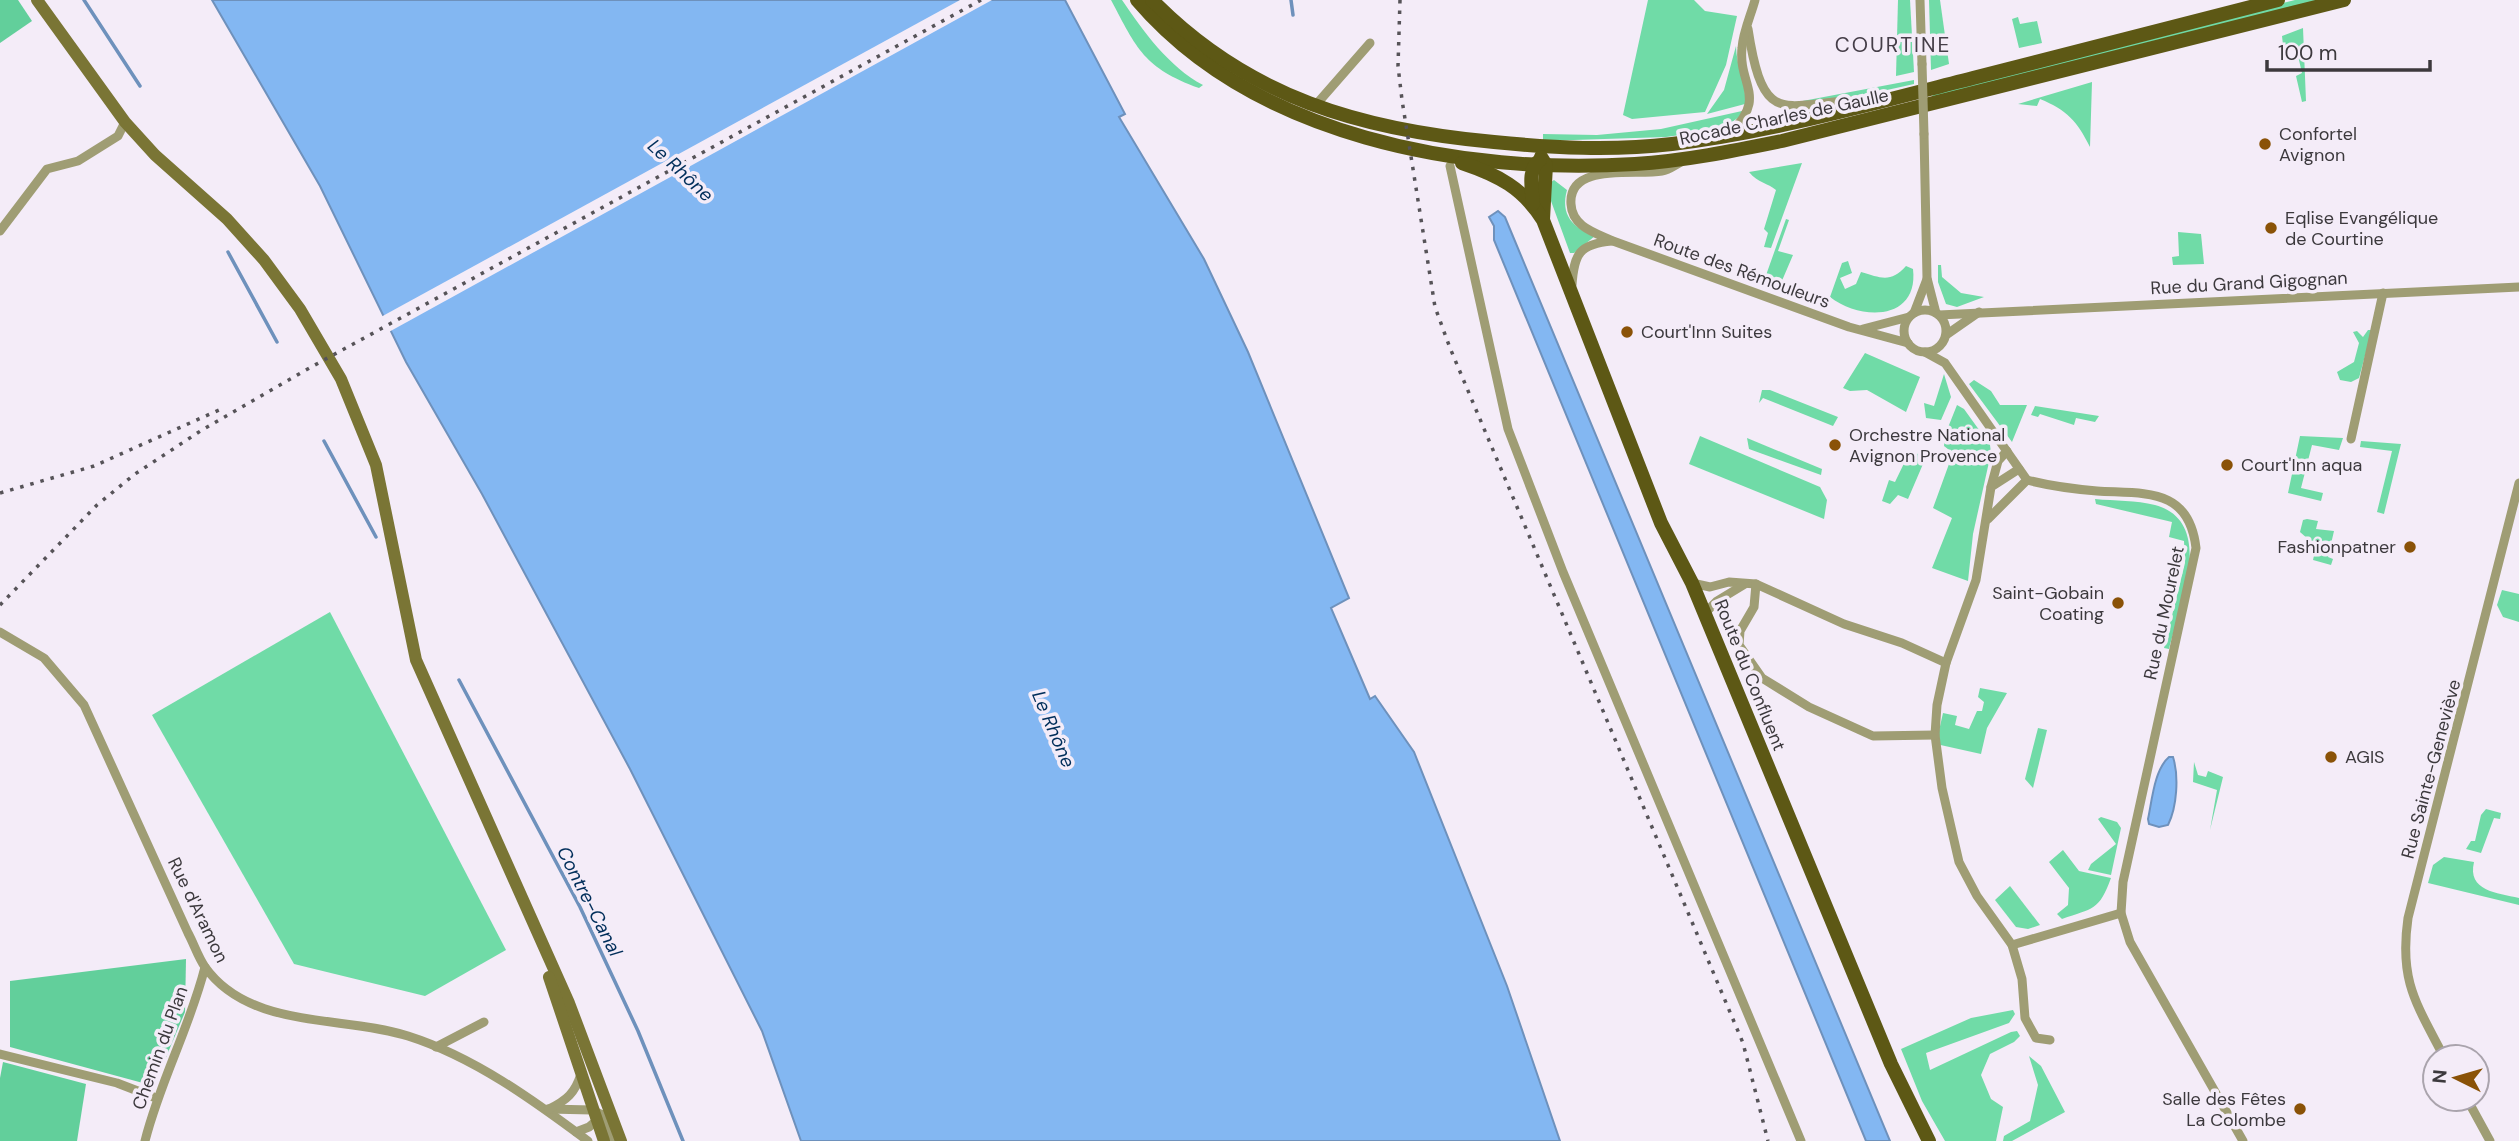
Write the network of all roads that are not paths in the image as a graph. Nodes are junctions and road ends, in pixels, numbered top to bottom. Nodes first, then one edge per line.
1 (37, 0) edge
2 (1137, 0) edge
3 (1152, 0) edge
4 (1755, 0) edge
5 (1920, 0) edge
6 (2278, 0) edge
7 (2344, 0) edge
8 (1748, 29) junction
9 (1370, 43) dead end
10 (1884, 100) junction
11 (1314, 107) junction
12 (125, 122) junction
13 (1729, 134) junction
14 (1523, 145) junction
15 (1645, 147) junction
16 (1689, 158) junction
17 (1446, 160) junction
18 (1541, 163) junction
19 (1533, 204) junction
20 (1543, 220) junction
21 (0, 231) edge
22 (1614, 241) junction
23 (1927, 278) junction
24 (2519, 287) edge
25 (1572, 291) junction
26 (2383, 293) junction
27 (1980, 311) junction
28 (1937, 314) junction
29 (1911, 315) junction
30 (1860, 329) junction
31 (1944, 339) junction
32 (1908, 343) junction
33 (1924, 352) junction
34 (1945, 363) junction
35 (2351, 439) dead end
36 (2007, 451) junction
37 (2020, 469) junction
38 (2026, 480) junction
39 (2519, 483) edge
40 (1991, 486) junction
41 (1988, 519) junction
42 (1692, 583) junction
43 (1751, 584) junction
44 (1704, 614) junction
45 (0, 632) edge
46 (1946, 663) junction
47 (1936, 735) junction
48 (2121, 913) junction
49 (535, 933) junction
50 (2012, 945) junction
51 (205, 967) junction
52 (484, 1022) dead end
53 (2050, 1040) dead end
54 (2437, 1043) edge
55 (436, 1047) junction
56 (0, 1054) edge
57 (581, 1074) junction
58 (605, 1097) junction
59 (156, 1098) junction
60 (548, 1109) junction
61 (2475, 1113) edge
62 (598, 1116) junction
63 (576, 1132) junction
64 (145, 1141) edge
65 (588, 1141) edge
66 (604, 1141) edge
67 (614, 1141) edge
68 (621, 1141) edge
69 (1801, 1141) edge
70 (1929, 1141) edge
71 (2243, 1141) edge
72 (2490, 1141) edge

1 - 12 main road
2 - 17 main road, Rocade Charles de Gaulle
3 - 11 main road, Rocade Charles de Gaulle
4 - 8 street
5 - 23 street, bridge
6 - 10 main road, Rocade Charles de Gaulle
7 - 16 main road, Rocade Charles de Gaulle
8 - 10 street
8 - 13 street
9 - 11 street
10 - 13 main road, Rocade Charles de Gaulle
11 - 14 main road, Rocade Charles de Gaulle
12 - 21 street
12 - 49 main road
13 - 15 main road, Rocade Charles de Gaulle
14 - 15 main road, Rocade Charles de Gaulle
14 - 18 main road
15 - 18 main road
16 - 18 main road, Rocade Charles de Gaulle
16 - 22 street, Route des Rémouleurs
17 - 18 main road, Rocade Charles de Gaulle
17 - 19 main road, Route du Confluent
17 - 69 street
18 - 19 main road
18 - 20 main road
19 - 20 main road, Route du Confluent
20 - 25 main road, Route du Confluent
22 - 25 street
22 - 30 street, Route des Rémouleurs
23 - 28 street
23 - 29 street
24 - 26 street, Rue du Grand Gigognan
25 - 42 main road, Route du Confluent
26 - 27 street, Rue du Grand Gigognan
26 - 35 street
27 - 28 street, Rue du Grand Gigognan
27 - 31 street
28 - 29 street
28 - 31 street
29 - 30 street
29 - 32 street
30 - 32 street, Route des Rémouleurs
31 - 33 street
31 - 34 street
32 - 33 street
33 - 34 street
34 - 36 street
36 - 37 street
36 - 40 street
37 - 38 street
37 - 40 street
38 - 41 street
38 - 48 street, Rue du Mourelet
39 - 54 street, Rue Sainte-Geneviève
40 - 41 street
41 - 46 street
42 - 43 street
42 - 44 main road, Route du Confluent
43 - 44 street
43 - 46 street
43 - 47 street
44 - 70 main road, Route du Confluent
45 - 51 street, Rue d'Aramon
46 - 47 street
47 - 50 street
48 - 50 street
48 - 71 street
49 - 57 main road
49 - 58 main road
50 - 53 street
51 - 55 street, Rue d'Aramon
51 - 59 street, Chemin du Plan
52 - 55 street
55 - 60 street, Rue d'Aramon
56 - 59 street
57 - 60 street
57 - 62 main road
58 - 62 street
58 - 68 main road
59 - 64 street, Chemin du Plan
60 - 62 street, Rue d'Aramon
60 - 63 street
61 - 72 street
62 - 63 street
62 - 66 main road
62 - 67 street
63 - 65 street

